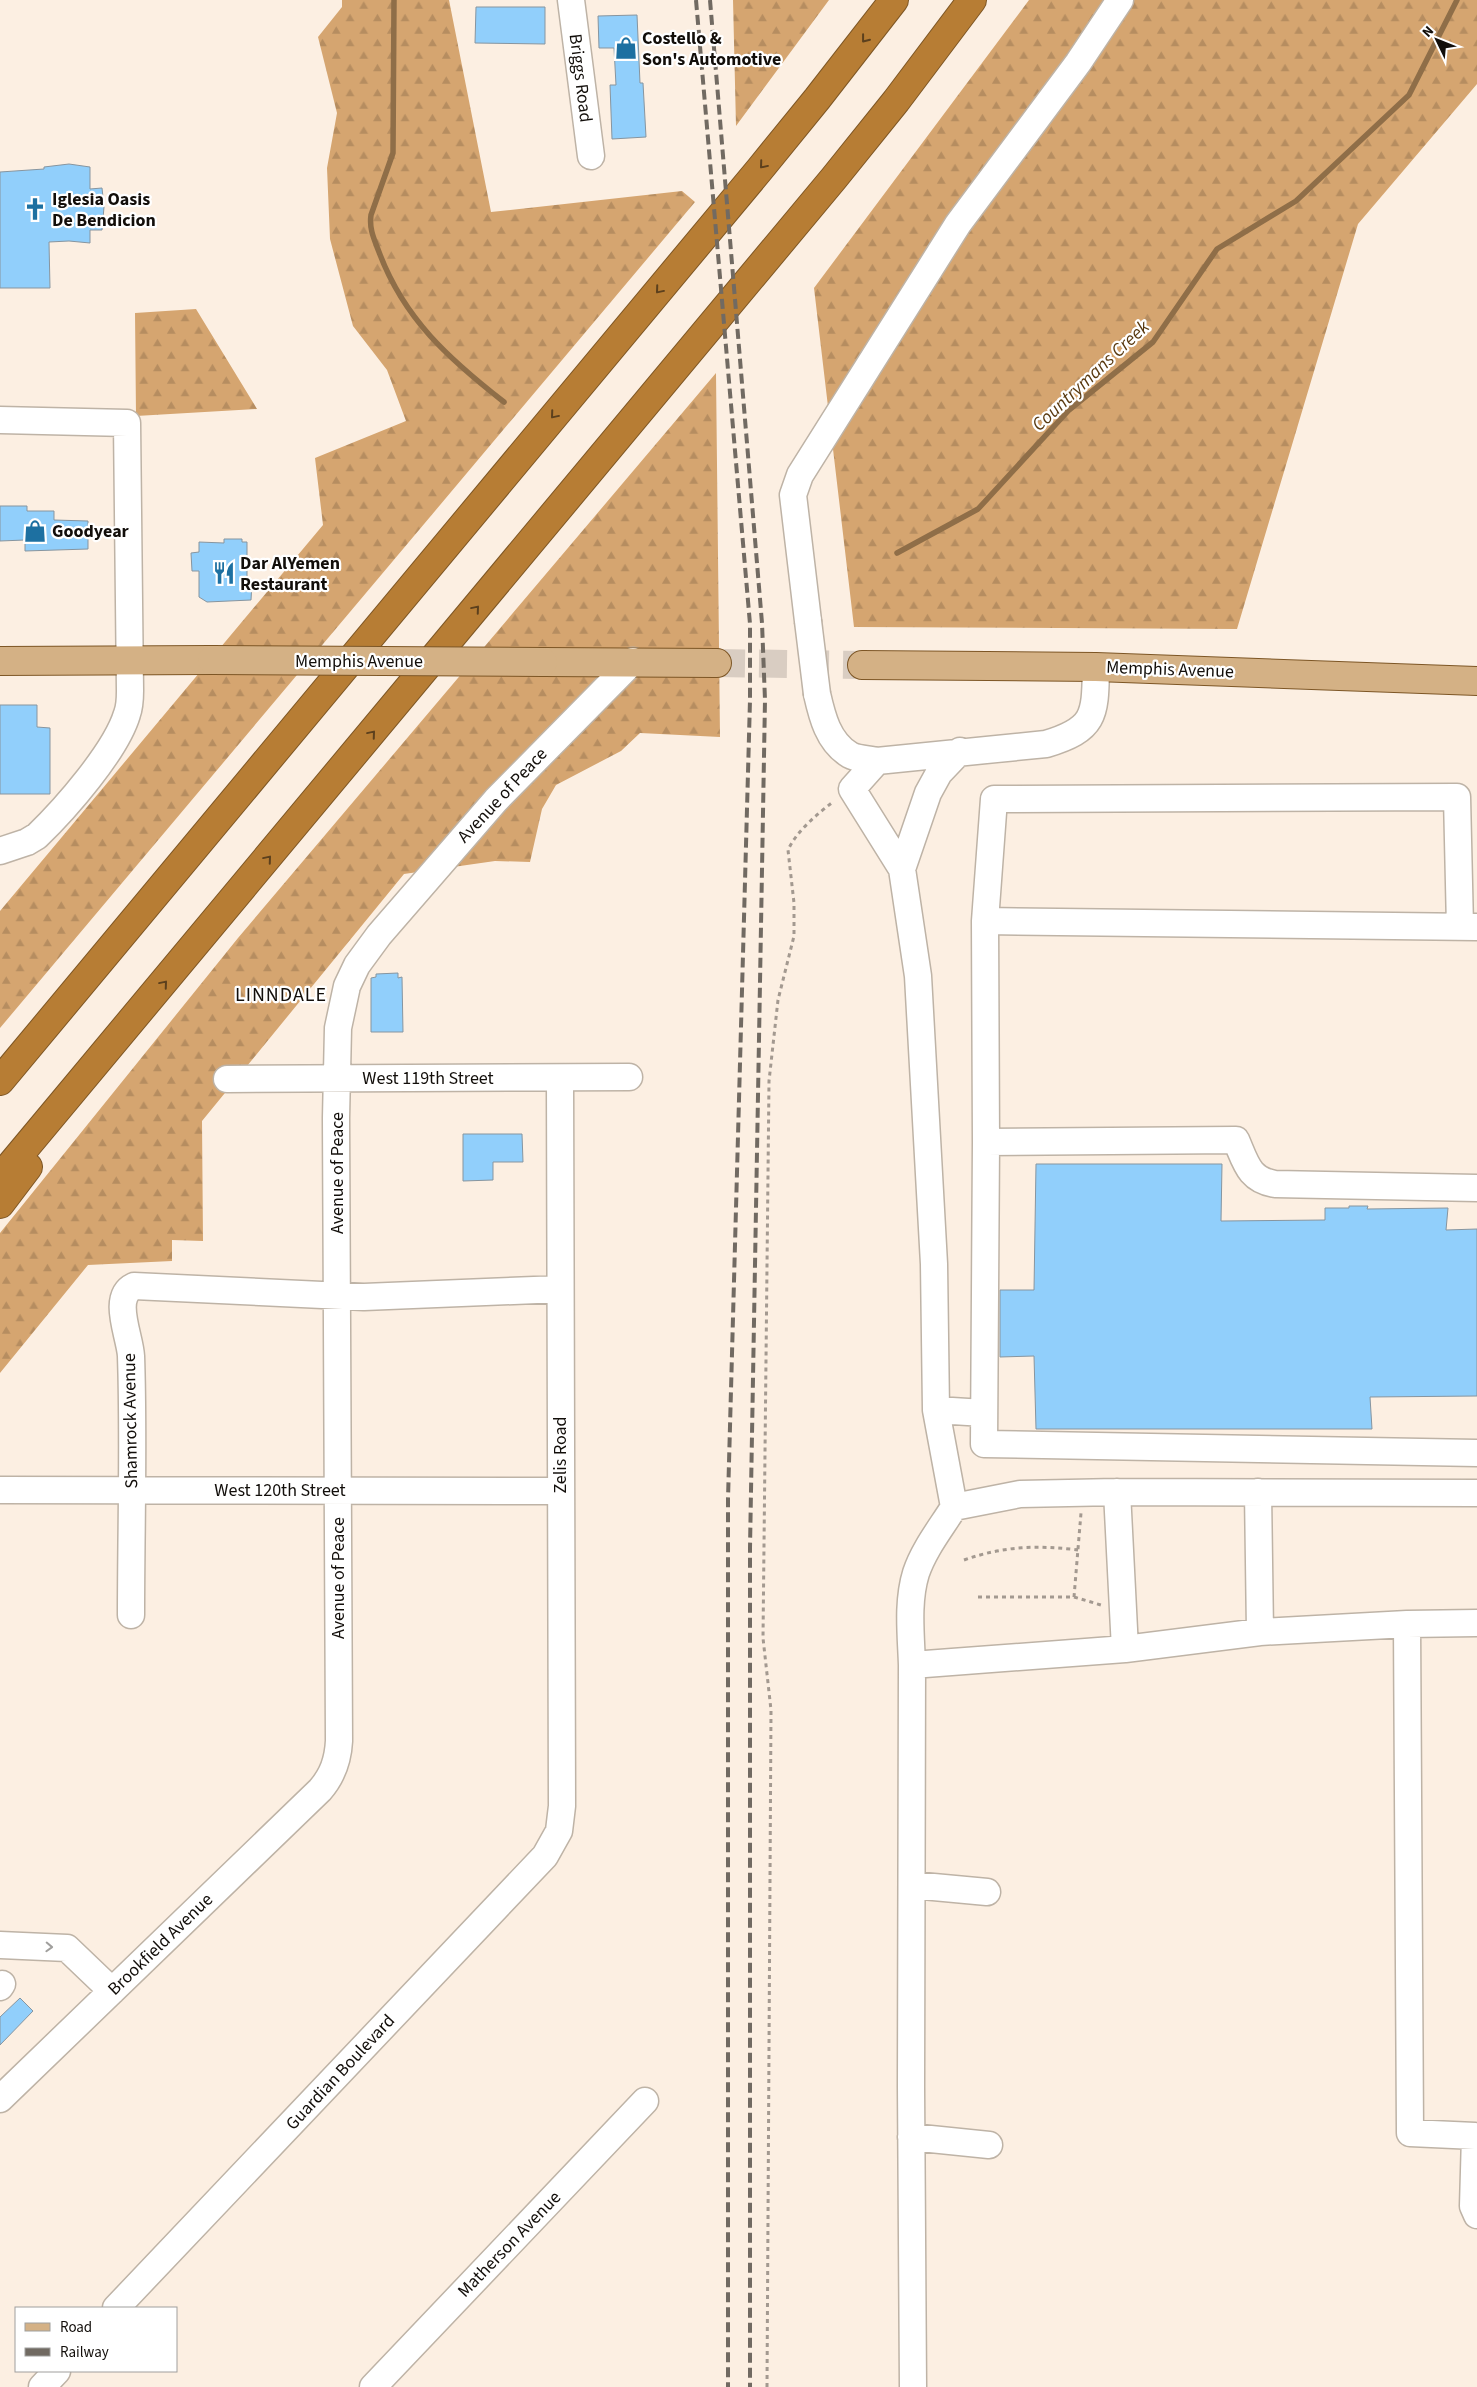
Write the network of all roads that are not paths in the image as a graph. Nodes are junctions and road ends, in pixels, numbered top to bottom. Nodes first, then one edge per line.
1 (571, 0) edge
2 (894, 0) edge
3 (972, 0) edge
4 (1120, 0) edge
5 (591, 156) dead end
6 (0, 420) edge
7 (129, 661) junction
8 (633, 661) junction
9 (0, 662) edge
10 (717, 663) tunnel mouth
11 (862, 665) tunnel mouth
12 (1096, 667) junction
13 (1477, 681) edge
14 (960, 751) junction
15 (877, 761) junction
16 (0, 851) edge
17 (902, 870) junction
18 (985, 921) junction
19 (1469, 927) edge
20 (99, 961) junction
21 (133, 1021) junction
22 (0, 1058) edge
23 (629, 1077) dead end
24 (337, 1078) junction
25 (560, 1078) junction
26 (227, 1079) dead end
27 (0, 1081) edge
28 (986, 1142) junction
29 (0, 1178) edge
30 (1477, 1188) edge
31 (0, 1204) edge
32 (560, 1290) junction
33 (336, 1296) junction
34 (936, 1410) junction
35 (984, 1413) junction
36 (1477, 1453) edge
37 (0, 1490) edge
38 (337, 1490) junction
39 (560, 1491) junction
40 (132, 1492) junction
41 (1117, 1492) junction
42 (1258, 1492) junction
43 (1477, 1493) edge
44 (954, 1507) junction
45 (131, 1614) dead end
46 (1407, 1624) junction
47 (1477, 1624) edge
48 (1260, 1632) junction
49 (1125, 1649) junction
50 (912, 1665) junction
51 (320, 1790) joint
52 (559, 1831) joint
53 (912, 1885) junction
54 (987, 1892) dead end
55 (0, 1945) edge
56 (112, 1991) junction
57 (0, 2099) edge
58 (645, 2100) dead end
59 (911, 2137) junction
60 (989, 2145) dead end
61 (1477, 2215) edge
62 (117, 2307) edge
63 (56, 2372) edge
64 (42, 2387) edge
65 (373, 2387) edge
66 (913, 2387) edge

1 - 5 street, Briggs Road
2 -> 20 highway
21 -> 3 highway
4 - 15 street, bridge
6 - 7 street
7 - 8 main road, Memphis Avenue, bridge
7 - 9 main road, Memphis Avenue
7 - 16 street
8 - 10 main road, Memphis Avenue
8 - 24 street, Avenue of Peace
11 - 12 main road, Memphis Avenue
12 - 13 main road, Memphis Avenue
12 - 14 street
14 - 15 street
14 - 17 street
15 - 17 street
17 - 34 street
18 - 19 street
18 - 19 street
18 - 28 street
20 - 22 highway
20 - 27 highway
21 - 29 highway
21 - 31 highway
23 - 25 street, West 119th Street
24 - 25 street, West 119th Street
24 - 26 street, West 119th Street
24 - 33 street, Avenue of Peace
25 - 32 street, Zelis Road
28 - 30 street
28 - 35 street
32 - 33 street, Shamrock Avenue
32 - 39 street, Zelis Road
33 - 38 street, Avenue of Peace
33 - 40 street, Shamrock Avenue
34 - 35 street
34 - 44 street
35 - 36 street
37 - 40 street, West 120th Street
38 - 39 street, West 120th Street
38 - 40 street, West 120th Street
38 - 51 street, Avenue of Peace
39 - 52 street, Zelis Road
40 - 45 street, Shamrock Avenue
41 - 42 street
41 - 44 street
41 - 49 street
42 - 43 street
42 - 48 street
44 - 50 street
46 - 47 street
46 - 48 street
46 - 61 street
48 - 49 street
49 - 50 street
50 - 53 street
51 - 56 street, Brookfield Avenue
52 - 62 street, Guardian Boulevard
53 - 54 street
53 - 59 street
55 -> 56 street
56 - 57 street, Brookfield Avenue
58 - 65 street, Matherson Avenue
59 - 60 street
59 - 66 street
63 - 64 street

